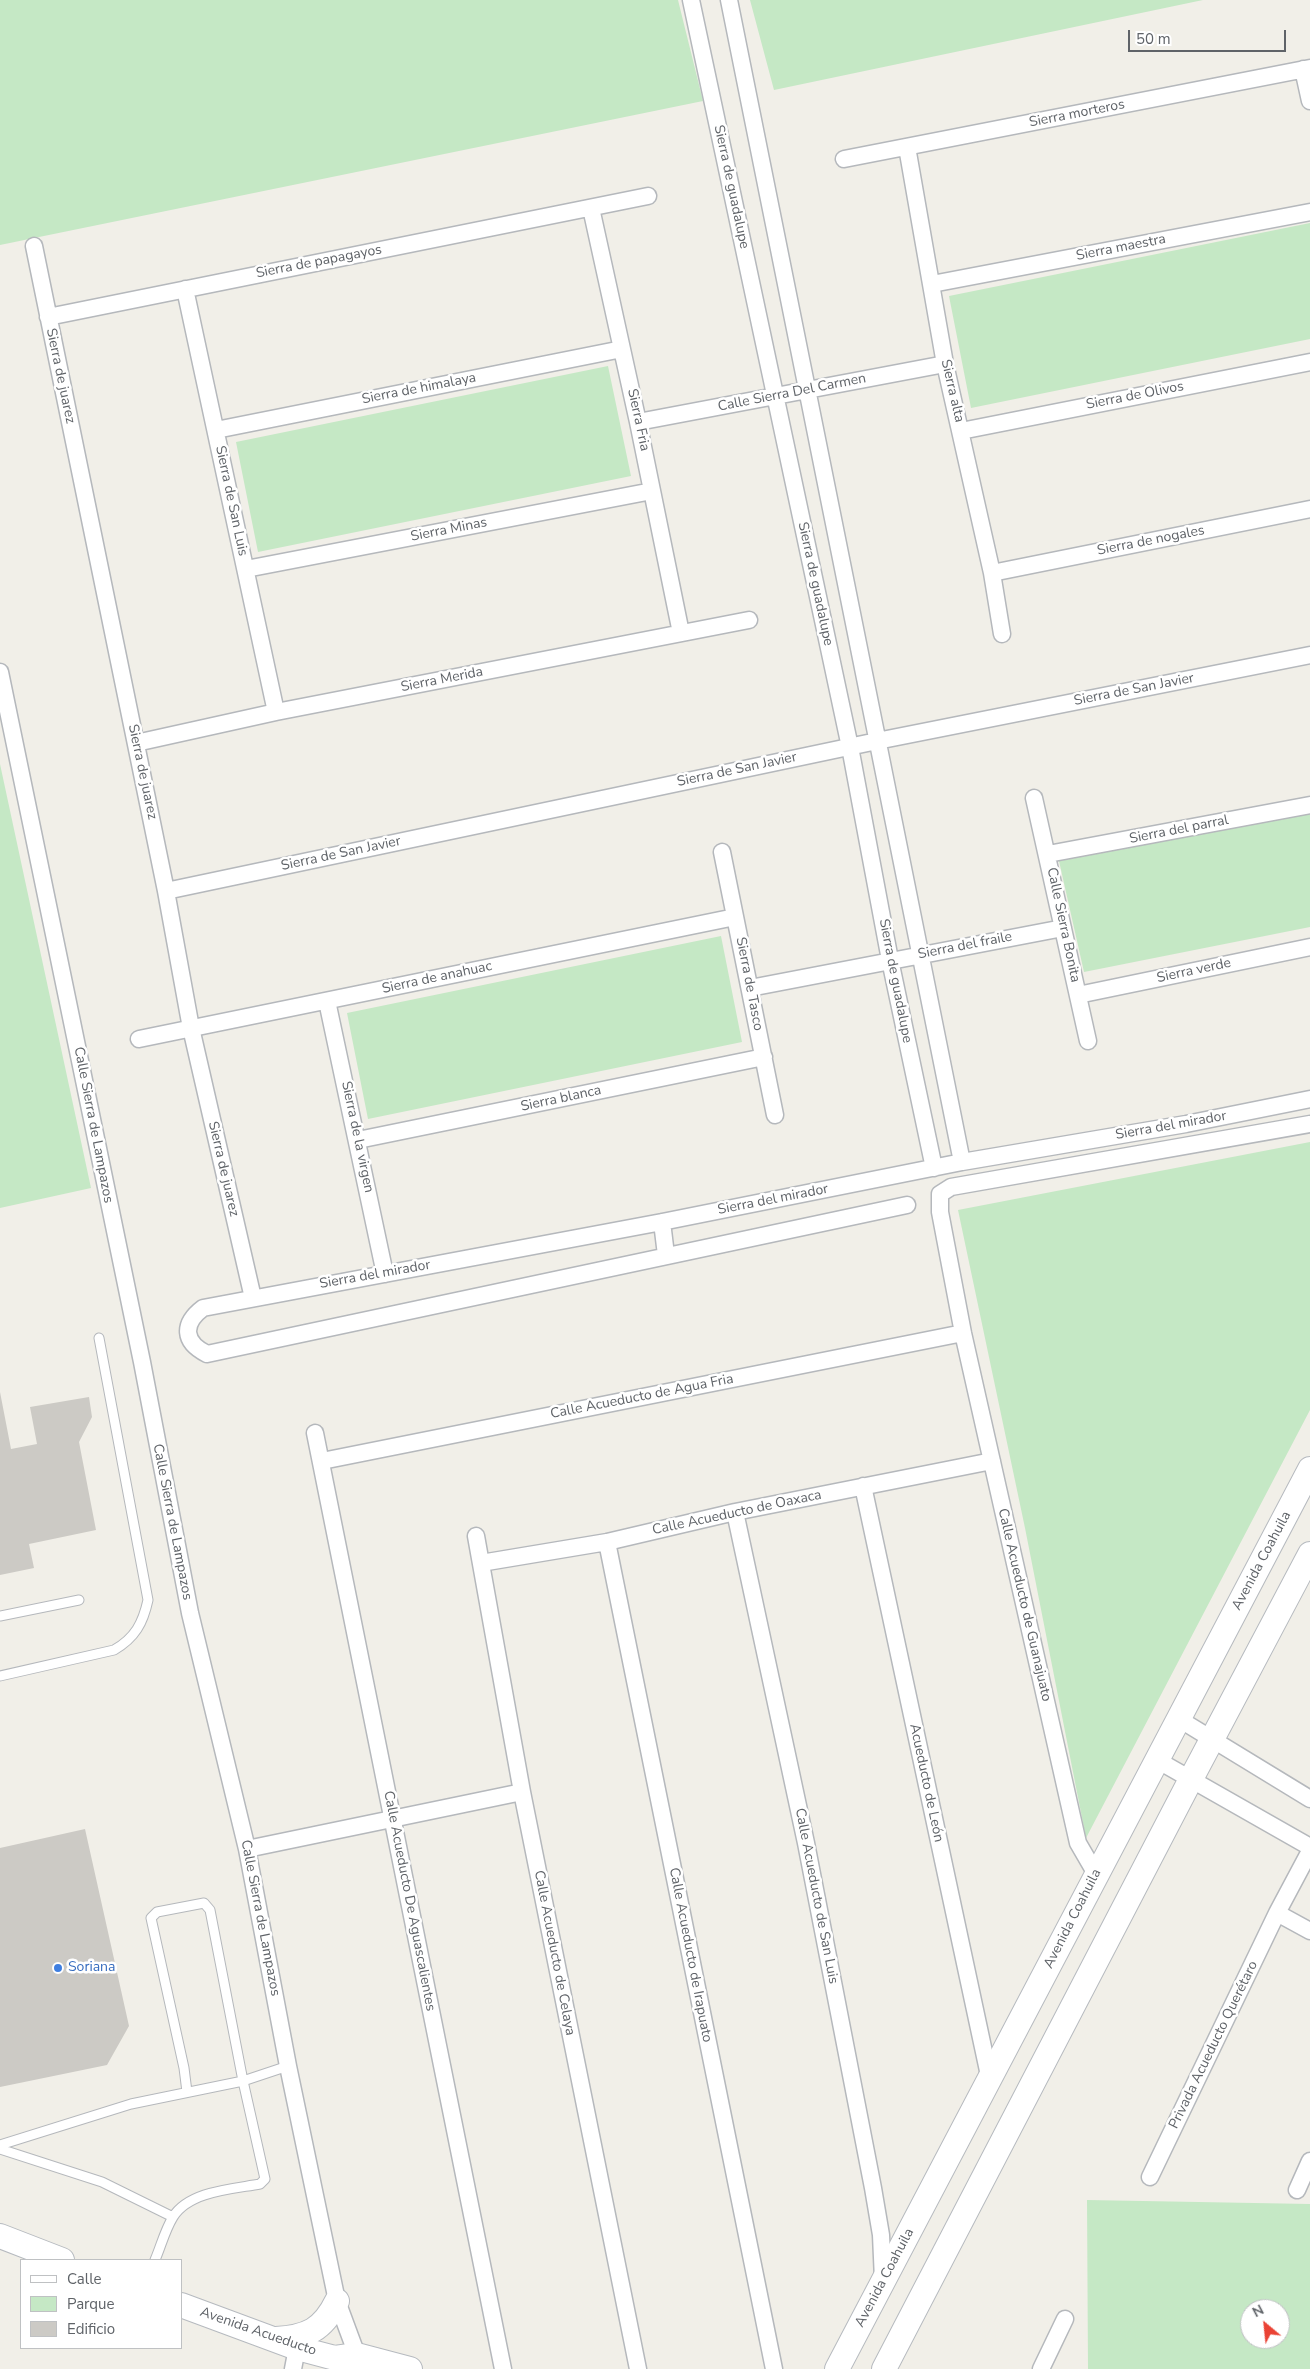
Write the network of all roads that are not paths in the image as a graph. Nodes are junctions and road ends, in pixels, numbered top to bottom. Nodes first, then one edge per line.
1 (691, 0) edge
2 (728, 0) edge
3 (1306, 68) edge
4 (1310, 100) edge
5 (907, 147) junction
6 (844, 160) dead end
7 (648, 196) dead end
8 (590, 208) junction
9 (1310, 212) edge
10 (34, 246) dead end
11 (932, 284) junction
12 (186, 289) junction
13 (48, 317) junction
14 (622, 349) junction
15 (1310, 362) edge
16 (946, 364) junction
17 (806, 390) junction
18 (775, 397) junction
19 (638, 422) junction
20 (216, 430) junction
21 (961, 431) junction
22 (652, 491) junction
23 (1310, 509) edge
24 (246, 569) junction
25 (992, 573) junction
26 (749, 620) dead end
27 (681, 633) junction
28 (1002, 634) dead end
29 (1310, 655) edge
30 (0, 672) edge
31 (276, 712) junction
32 (877, 741) junction
33 (136, 743) junction
34 (850, 747) junction
35 (1034, 798) dead end
36 (1310, 805) edge
37 (722, 852) dead end
38 (1048, 854) junction
39 (166, 891) junction
40 (736, 917) junction
41 (1063, 928) junction
42 (1310, 947) edge
43 (921, 954) junction
44 (890, 960) junction
45 (750, 988) junction
46 (1078, 995) junction
47 (327, 1001) junction
48 (191, 1028) junction
49 (139, 1039) dead end
50 (1088, 1041) dead end
51 (764, 1057) junction
52 (1310, 1099) edge
53 (776, 1116) dead end
54 (1310, 1124) edge
55 (358, 1140) junction
56 (962, 1162) junction
57 (934, 1168) junction
58 (940, 1194) joint
59 (907, 1205) dead end
60 (662, 1222) junction
61 (666, 1255) junction
62 (385, 1274) junction
63 (253, 1298) junction
64 (963, 1333) junction
65 (99, 1338) dead end
66 (315, 1433) dead end
67 (322, 1461) junction
68 (992, 1461) junction
69 (1310, 1469) edge
70 (863, 1486) junction
71 (735, 1512) junction
72 (476, 1536) dead end
73 (607, 1542) junction
74 (1310, 1554) edge
75 (482, 1563) junction
76 (79, 1600) dead end
77 (0, 1616) edge
78 (0, 1676) edge
79 (1179, 1720) junction
80 (1212, 1740) junction
81 (1157, 1760) junction
82 (1190, 1778) junction
83 (522, 1792) junction
84 (1310, 1799) edge
85 (393, 1818) junction
86 (247, 1849) junction
87 (1310, 1849) edge
88 (1096, 1874) junction
89 (1277, 1913) junction
90 (1310, 1931) edge
91 (288, 2066) junction
92 (990, 2080) junction
93 (243, 2081) junction
94 (187, 2092) junction
95 (0, 2145) edge
96 (0, 2150) edge
97 (1310, 2161) edge
98 (1150, 2177) dead end
99 (1297, 2190) dead end
100 (173, 2217) junction
101 (0, 2236) edge
102 (59, 2259) edge
103 (155, 2259) edge
104 (883, 2282) junction
105 (337, 2301) junction
106 (182, 2305) edge
107 (1065, 2319) dead end
108 (288, 2352) edge
109 (350, 2363) edge
110 (410, 2369) edge
111 (504, 2369) edge
112 (638, 2369) edge
113 (774, 2369) edge
114 (837, 2369) edge
115 (884, 2369) edge
116 (1040, 2369) edge

1 - 18 street, Sierra de guadalupe
2 - 17 street
3 - 4 street
3 - 5 street, Sierra morteros
5 - 6 street, Sierra morteros
5 - 11 street, Sierra alta
7 - 8 street, Sierra de papagayos
8 - 12 street, Sierra de papagayos
8 - 14 street, Sierra Fria
9 - 11 street, Sierra maestra
10 - 13 street, Sierra de juarez
11 - 16 street, Sierra alta
12 - 13 street, Sierra de papagayos
12 - 20 street, Sierra de San Luis
13 - 33 street, Sierra de juarez
14 - 19 street, Sierra Fria
14 - 20 street, Sierra de himalaya
15 - 21 street, Sierra de Olivos
16 - 17 street, Calle Sierra Del Carmen
16 - 21 street, Sierra alta
17 - 18 street, Calle Sierra Del Carmen
17 - 32 street
18 - 19 street, Calle Sierra Del Carmen
18 - 34 street, Sierra de guadalupe
19 - 22 street, Sierra Fria
20 - 24 street, Sierra de San Luis
21 - 25 street, Sierra alta
22 - 24 street, Sierra Minas
22 - 27 street, Sierra Fria
23 - 25 street, Sierra de nogales
24 - 31 street, Sierra de San Luis
25 - 28 street, Sierra alta
26 - 27 street, Sierra Merida
27 - 31 street, Sierra Merida
29 - 32 street, Sierra de San Javier
30 - 86 street, Calle Sierra de Lampazos
31 - 33 street, Sierra Merida
32 - 34 street, Sierra de San Javier
32 - 43 street
33 - 39 street, Sierra de juarez
34 - 39 street, Sierra de San Javier
34 - 44 street, Sierra de guadalupe
35 - 38 street, Calle Sierra Bonita
36 - 38 street, Sierra del parral
37 - 40 street, Sierra de Tasco
38 - 41 street, Calle Sierra Bonita
39 - 48 street, Sierra de juarez
40 - 45 street, Sierra de Tasco
40 - 47 street, Sierra de anahuac
41 - 43 street, Sierra del fraile
41 - 46 street, Calle Sierra Bonita
42 - 46 street, Sierra verde
43 - 44 street, Sierra del fraile
43 - 56 street
44 - 45 street, Sierra del fraile
44 - 57 street, Sierra de guadalupe
45 - 51 street, Sierra de Tasco
46 - 50 street, Calle Sierra Bonita
47 - 48 street, Sierra de anahuac
47 - 55 street, Sierra de la virgen
48 - 49 street, Sierra de anahuac
48 - 63 street, Sierra de juarez
51 - 53 street, Sierra de Tasco
51 - 55 street, Sierra blanca
52 - 56 street, Sierra del mirador
54 - 58 street, Sierra del mirador
55 - 62 street, Sierra de la virgen
56 - 57 street, Sierra del mirador
57 - 60 street, Sierra del mirador
58 - 64 street, Calle Acueducto de Guanajuato
59 - 61 street, Sierra del mirador
60 - 61 street
60 - 62 street, Sierra del mirador
61 - 63 street, Sierra del mirador
62 - 63 street, Sierra del mirador
64 - 67 street, Calle Acueducto de Agua Fria
64 - 68 street, Calle Acueducto de Guanajuato
65 - 78 lane
66 - 67 street, Calle Acueducto De Aguascalientes
67 - 85 street, Calle Acueducto De Aguascalientes
68 - 70 street, Calle Acueducto de Oaxaca
68 - 88 street, Calle Acueducto de Guanajuato
69 - 79 street, Avenida Coahuila
70 - 71 street, Calle Acueducto de Oaxaca
70 - 92 street, Acueducto de León
71 - 73 street, Calle Acueducto de Oaxaca
71 - 104 street, Calle Acueducto de San Luis
72 - 75 street, Calle Acueducto de Celaya
73 - 75 street, Calle Acueducto de Oaxaca
73 - 113 street, Calle Acueducto de Irapuato
74 - 80 street
75 - 83 street, Calle Acueducto de Celaya
76 - 77 lane
79 - 80 street
79 - 81 street, Avenida Coahuila
80 - 82 street
80 - 84 street
81 - 82 street
81 - 88 street, Avenida Coahuila
82 - 87 street
82 - 115 street
83 - 85 street
83 - 112 street, Calle Acueducto de Celaya
85 - 86 street
85 - 111 street, Calle Acueducto De Aguascalientes
86 - 91 street, Calle Sierra de Lampazos
87 - 89 street, Privada Acueducto Querétaro
88 - 92 street, Avenida Coahuila
89 - 90 street
89 - 98 street, Privada Acueducto Querétaro
91 - 93 lane
91 - 105 street, Calle Sierra de Lampazos
92 - 104 street, Avenida Coahuila
93 - 94 lane
93 - 94 lane
93 - 100 lane
94 - 95 lane
96 - 100 lane
97 - 99 street
100 - 103 lane
101 - 102 street
104 - 114 street, Avenida Coahuila
105 - 108 street
105 - 109 street, Calle Sierra de Lampazos
106 - 108 street, Avenida Acueducto
107 - 116 street
108 - 109 street, Avenida Acueducto
109 - 110 street, Avenida Acueducto

